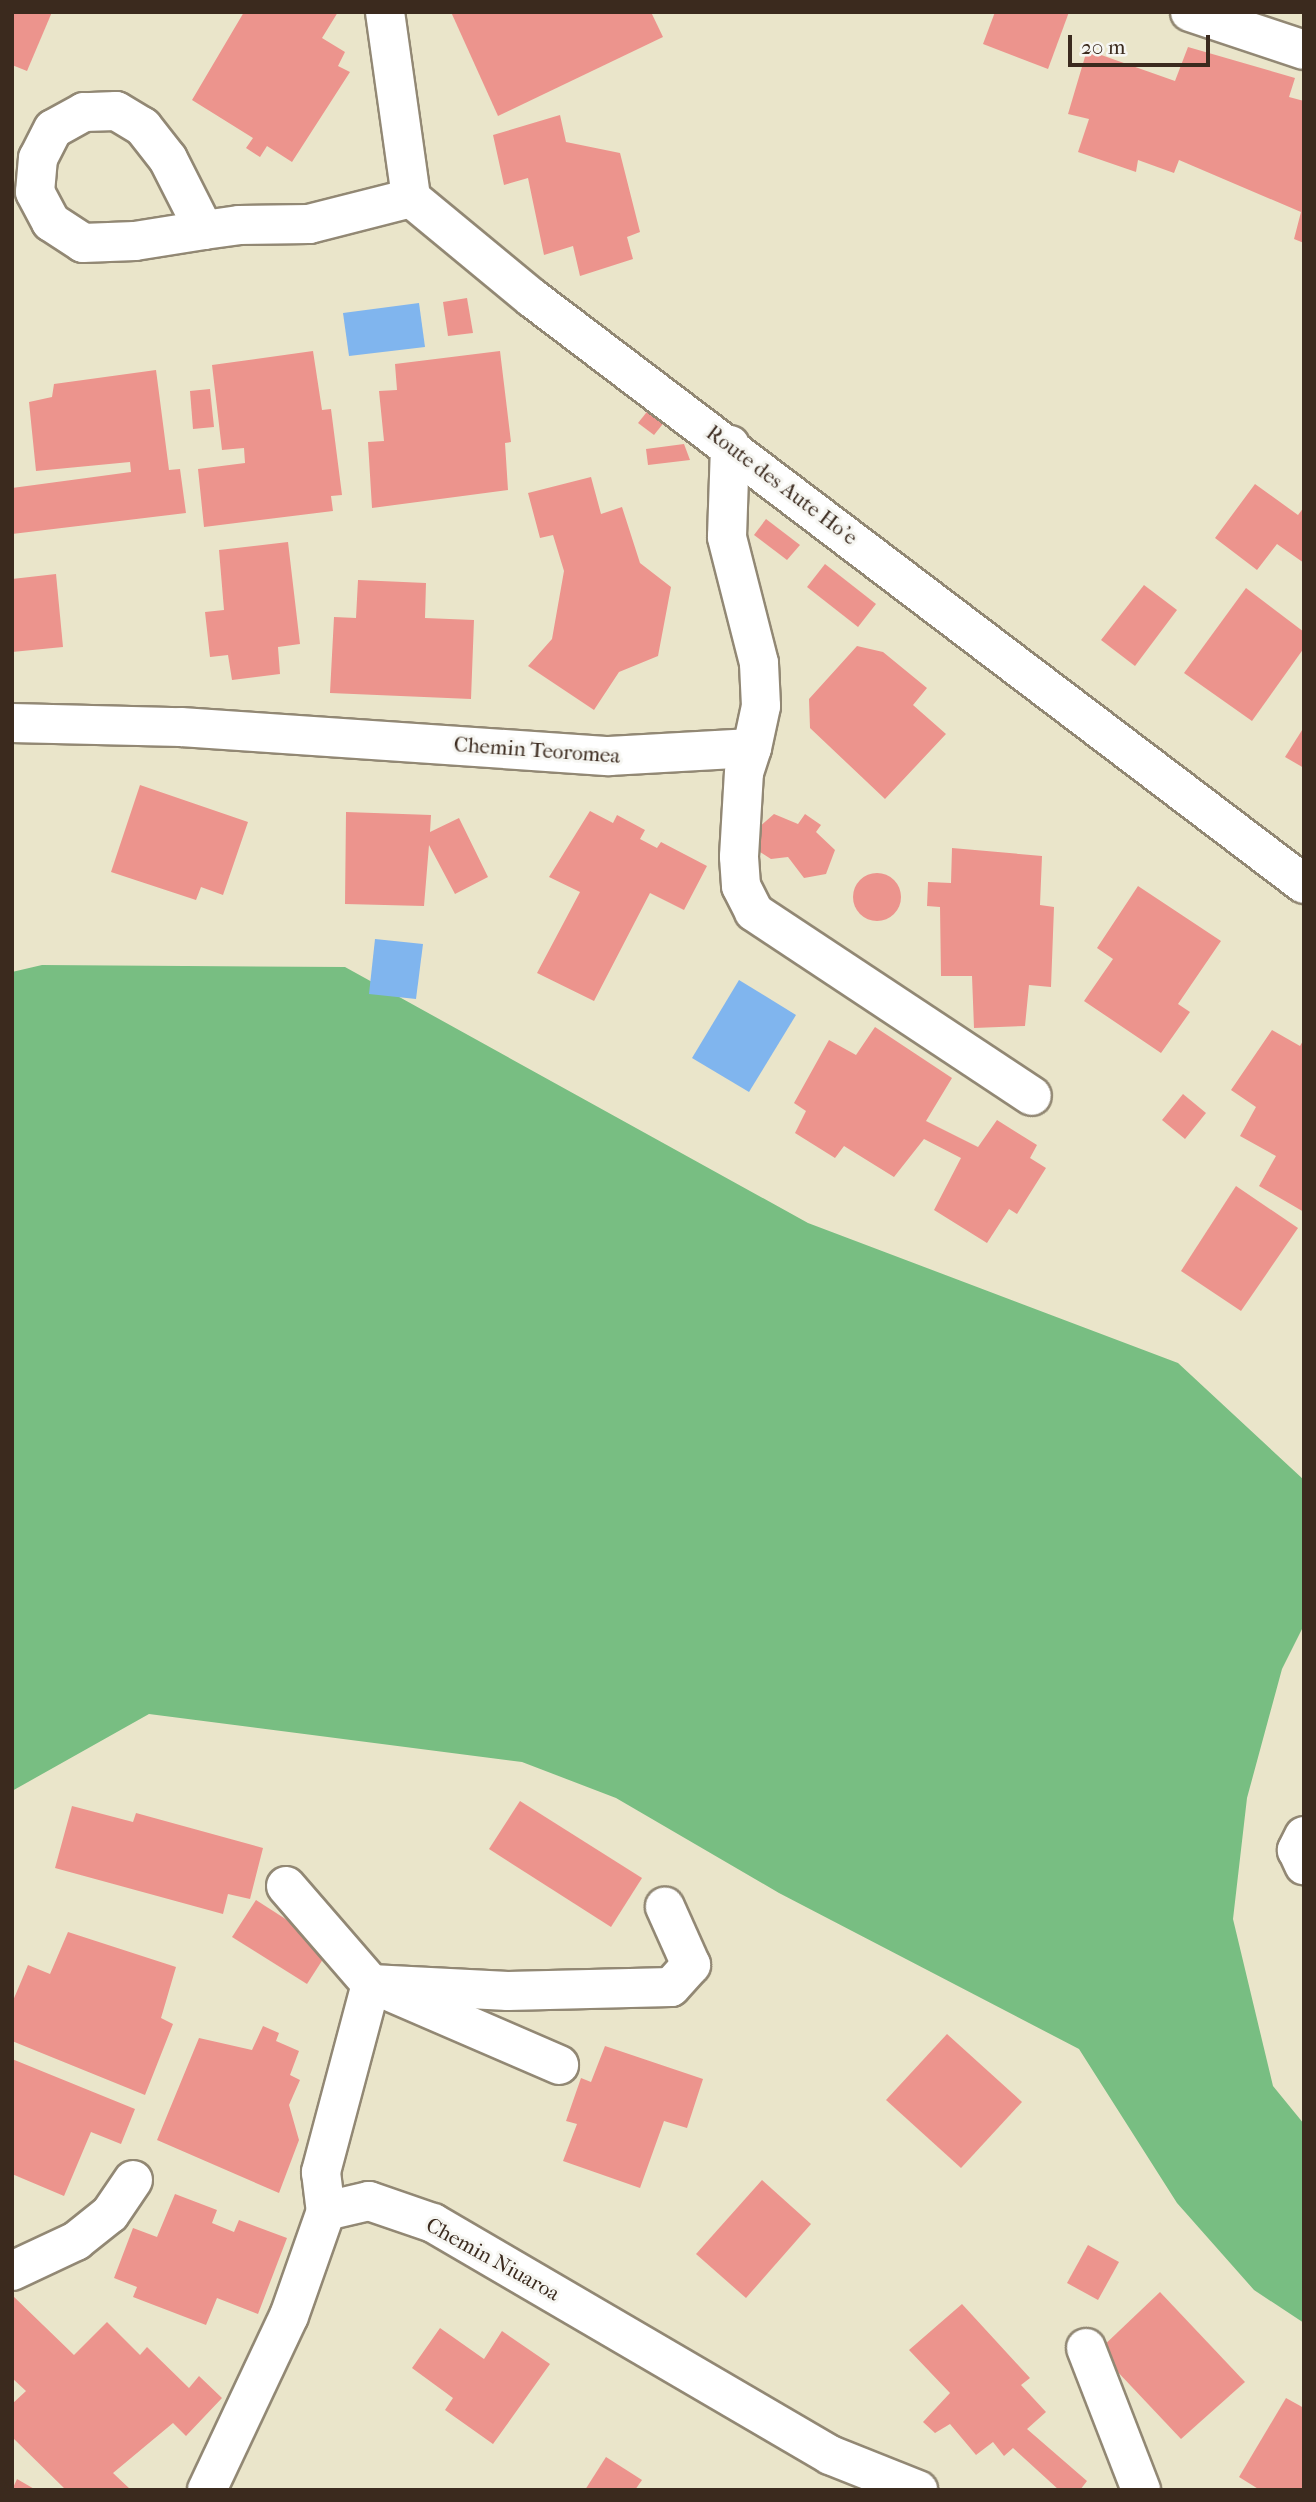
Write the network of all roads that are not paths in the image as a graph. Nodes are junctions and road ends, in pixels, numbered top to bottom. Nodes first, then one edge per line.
1 (385, 12) edge
2 (1190, 12) edge
3 (1304, 50) edge
4 (411, 198) junction
5 (204, 230) junction
6 (730, 445) junction
7 (12, 723) edge
8 (752, 748) junction
9 (1304, 884) edge
10 (1032, 1096) dead end
11 (1304, 1836) edge
12 (1304, 1865) edge
13 (286, 1886) dead end
14 (665, 1907) dead end
15 (371, 1984) junction
16 (559, 2065) dead end
17 (133, 2180) dead end
18 (326, 2210) junction
19 (12, 2271) edge
20 (1086, 2348) dead end
21 (835, 2460) junction
22 (207, 2490) edge
23 (869, 2490) edge
24 (918, 2490) edge
25 (1141, 2490) edge

1 - 4 street
2 - 3 street
4 - 5 street
4 - 6 street, Route des Aute Ho'e
5 - 5 street
6 - 8 street
6 - 9 street, Route des Aute Ho'e
7 - 8 street, Chemin Teoromea
8 - 10 street
11 - 12 street
13 - 15 street
14 - 15 street
15 - 16 street
15 - 18 street
17 - 19 street
18 - 21 street, Chemin Niuaroa
18 - 22 street
20 - 25 street
21 - 23 street
21 - 24 street, Chemin Niuaroa

